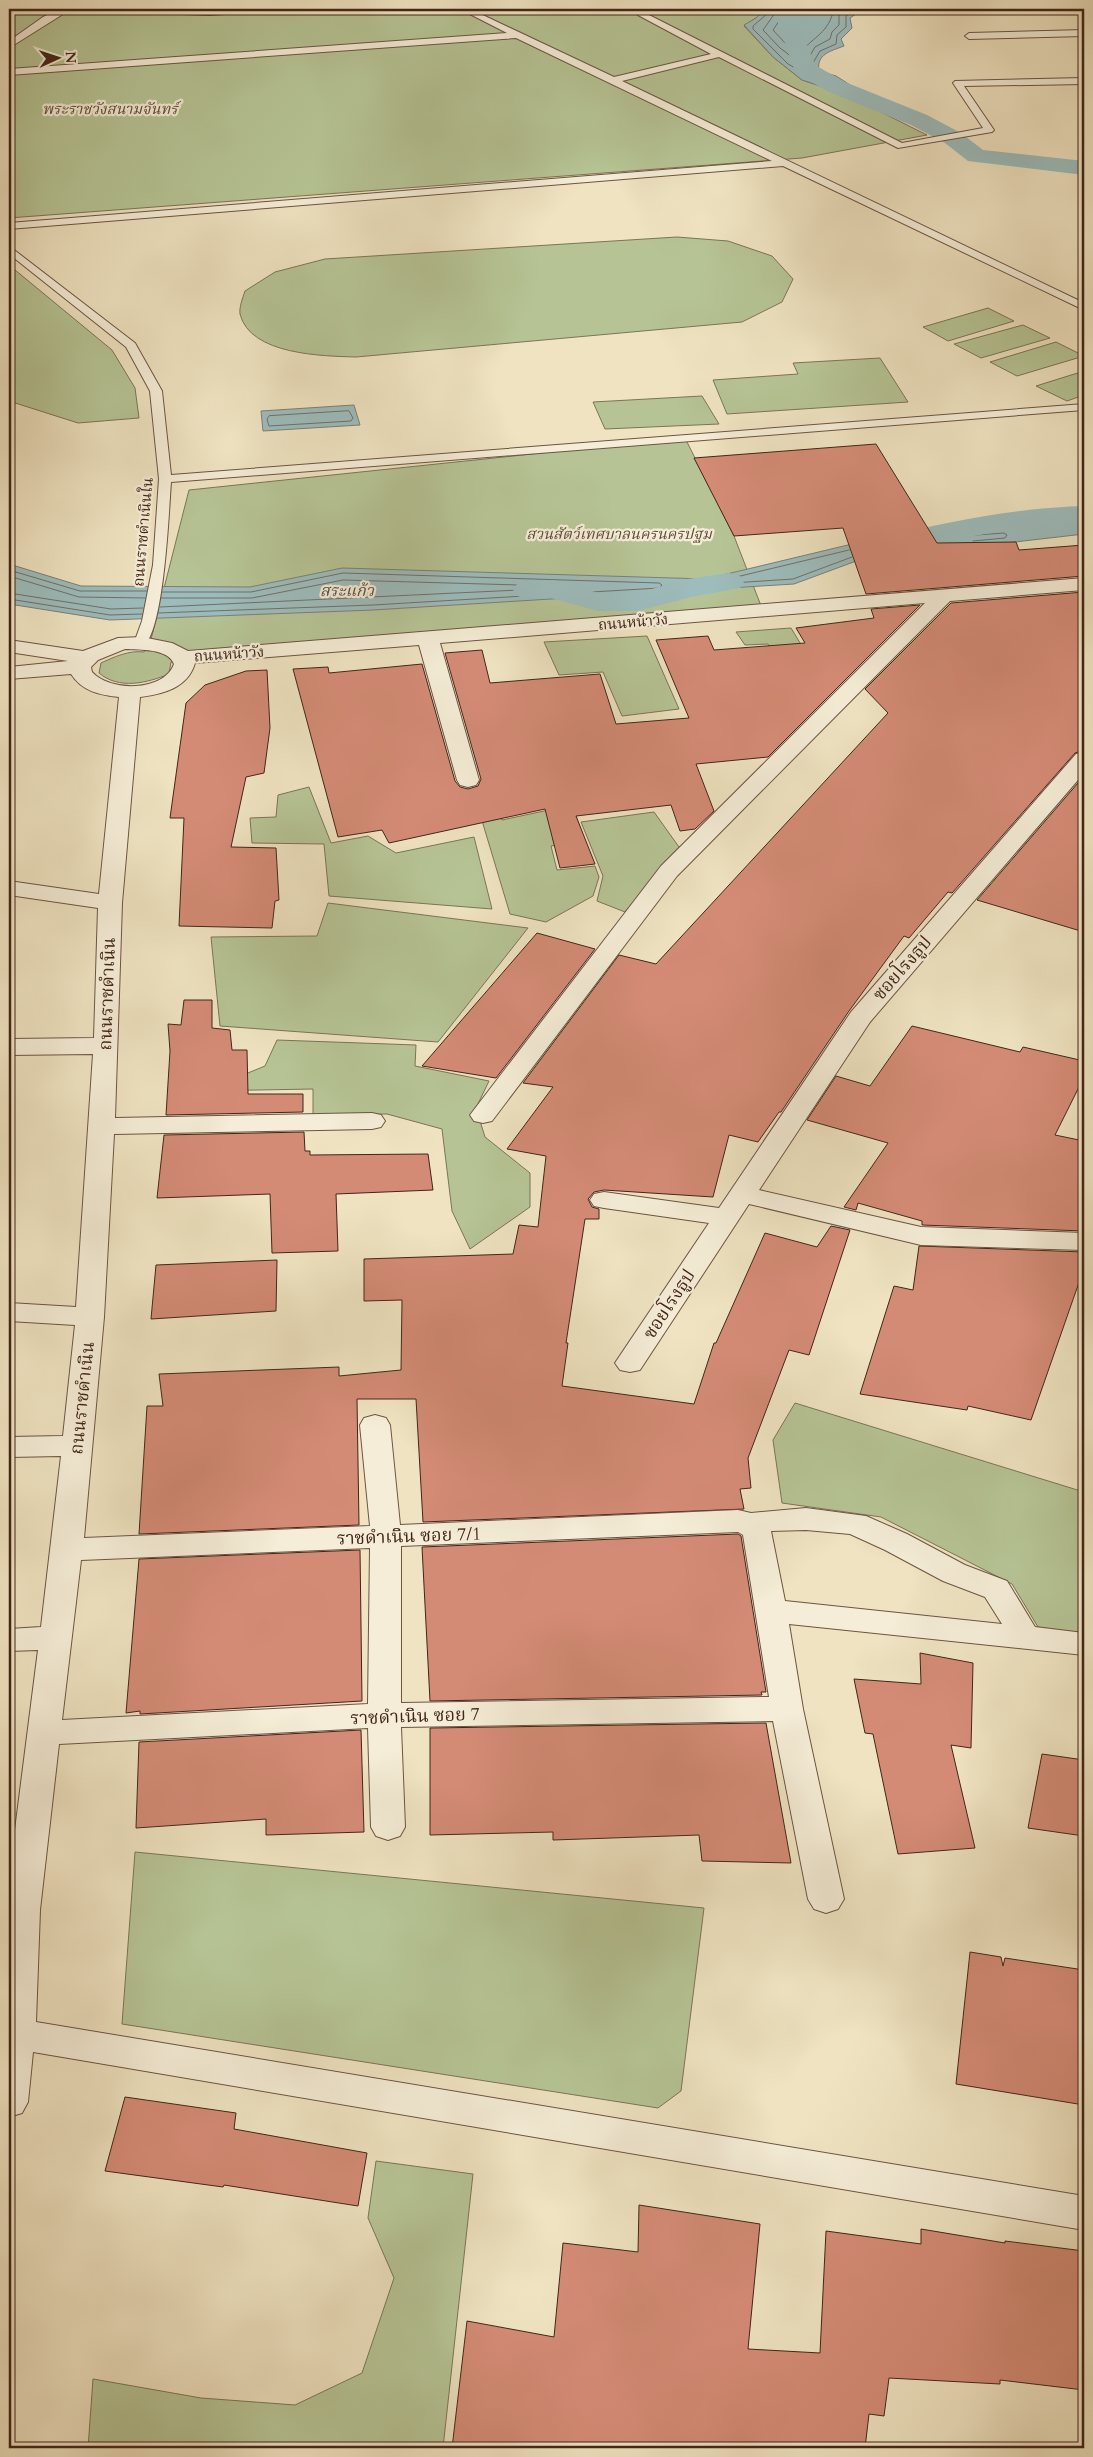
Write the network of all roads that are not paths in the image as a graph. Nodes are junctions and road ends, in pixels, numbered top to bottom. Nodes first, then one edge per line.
1 (67, 9) edge
2 (130, 9) edge
3 (258, 9) edge
4 (464, 9) edge
5 (642, 15) dead end
6 (1084, 33) edge
7 (517, 35) junction
8 (969, 36) dead end
9 (9, 45) edge
10 (717, 55) junction
11 (9, 72) edge
12 (611, 80) junction
13 (1084, 81) edge
14 (784, 163) junction
15 (9, 226) edge
16 (9, 249) edge
17 (1084, 307) edge
18 (1084, 407) edge
19 (165, 479) junction
20 (1084, 584) edge
21 (944, 596) junction
22 (428, 638) junction
23 (141, 642) junction
24 (9, 646) edge
25 (182, 658) junction
26 (84, 663) junction
27 (9, 673) edge
28 (130, 691) junction
29 (1084, 759) edge
30 (468, 780) dead end
31 (9, 888) edge
32 (110, 904) junction
33 (9, 1046) edge
34 (106, 1046) junction
35 (483, 1115) dead end
36 (372, 1121) dead end
37 (101, 1126) junction
38 (741, 1194) junction
39 (604, 1200) dead end
40 (726, 1217) junction
41 (1084, 1242) edge
42 (9, 1312) edge
43 (90, 1317) junction
44 (630, 1363) dead end
45 (375, 1425) dead end
46 (77, 1446) junction
47 (9, 1448) edge
48 (751, 1524) junction
49 (386, 1537) junction
50 (67, 1550) junction
51 (771, 1611) junction
52 (56, 1638) junction
53 (1021, 1638) junction
54 (9, 1640) edge
55 (1084, 1644) edge
56 (787, 1709) junction
57 (384, 1715) junction
58 (44, 1733) junction
59 (388, 1827) dead end
60 (826, 1899) dead end
61 (16, 1910) edge
62 (17, 2034) junction
63 (9, 2102) edge
64 (1084, 2214) edge

1 - 9 lane
2 - 3 lane
4 - 7 lane
5 - 10 lane
6 - 8 lane
7 - 11 lane
7 - 12 lane
10 - 12 lane
10 - 13 lane
12 - 14 lane
14 - 15 lane
14 - 17 lane
16 - 19 lane, ถนนราชดำเนินใน
18 - 19 lane
19 - 23 lane, ถนนราชดำเนินใน
20 - 21 street, ถนนหน้าวัง
21 - 22 street, ถนนหน้าวัง
21 - 35 street
22 - 25 street, ถนนหน้าวัง
22 - 30 street
23 - 25 street, ถนนหน้าวัง
23 - 26 street, ถนนหน้าวัง
24 - 26 street
25 - 28 street, ถนนหน้าวัง
26 - 27 street, ถนนหน้าวัง
26 - 28 street, ถนนหน้าวัง
28 - 32 street, ถนนราชดำเนิน
29 - 38 street, ซอยโรงธูป
31 - 32 street
32 - 34 street, ถนนราชดำเนิน
33 - 34 street
34 - 37 street, ถนนราชดำเนิน
36 - 37 street
37 - 43 street, ถนนราชดำเนิน
38 - 40 street, ซอยโรงธูป
38 - 41 street
39 - 40 street
40 - 44 street, ซอยโรงธูป
42 - 43 street
43 - 46 street, ถนนราชดำเนิน
45 - 49 street
46 - 47 street
46 - 50 street, ถนนราชดำเนิน
48 - 49 street, ราชดำเนิน ซอย 7/1
48 - 51 street
48 - 53 street, ราชดำเนิน ซอย 7/1
49 - 50 street, ราชดำเนิน ซอย 7/1
49 - 57 street
50 - 52 street, ถนนราชดำเนิน
51 - 53 street
51 - 56 street
52 - 54 street
52 - 58 street, ถนนราชดำเนิน
53 - 55 street
56 - 57 street, ราชดำเนิน ซอย 7
56 - 60 street
57 - 58 street, ราชดำเนิน ซอย 7
57 - 59 street
58 - 61 street, ถนนราชดำเนิน
61 - 62 street, ถนนราชดำเนิน
62 - 63 street, ถนนราชดำเนิน
62 - 64 street

